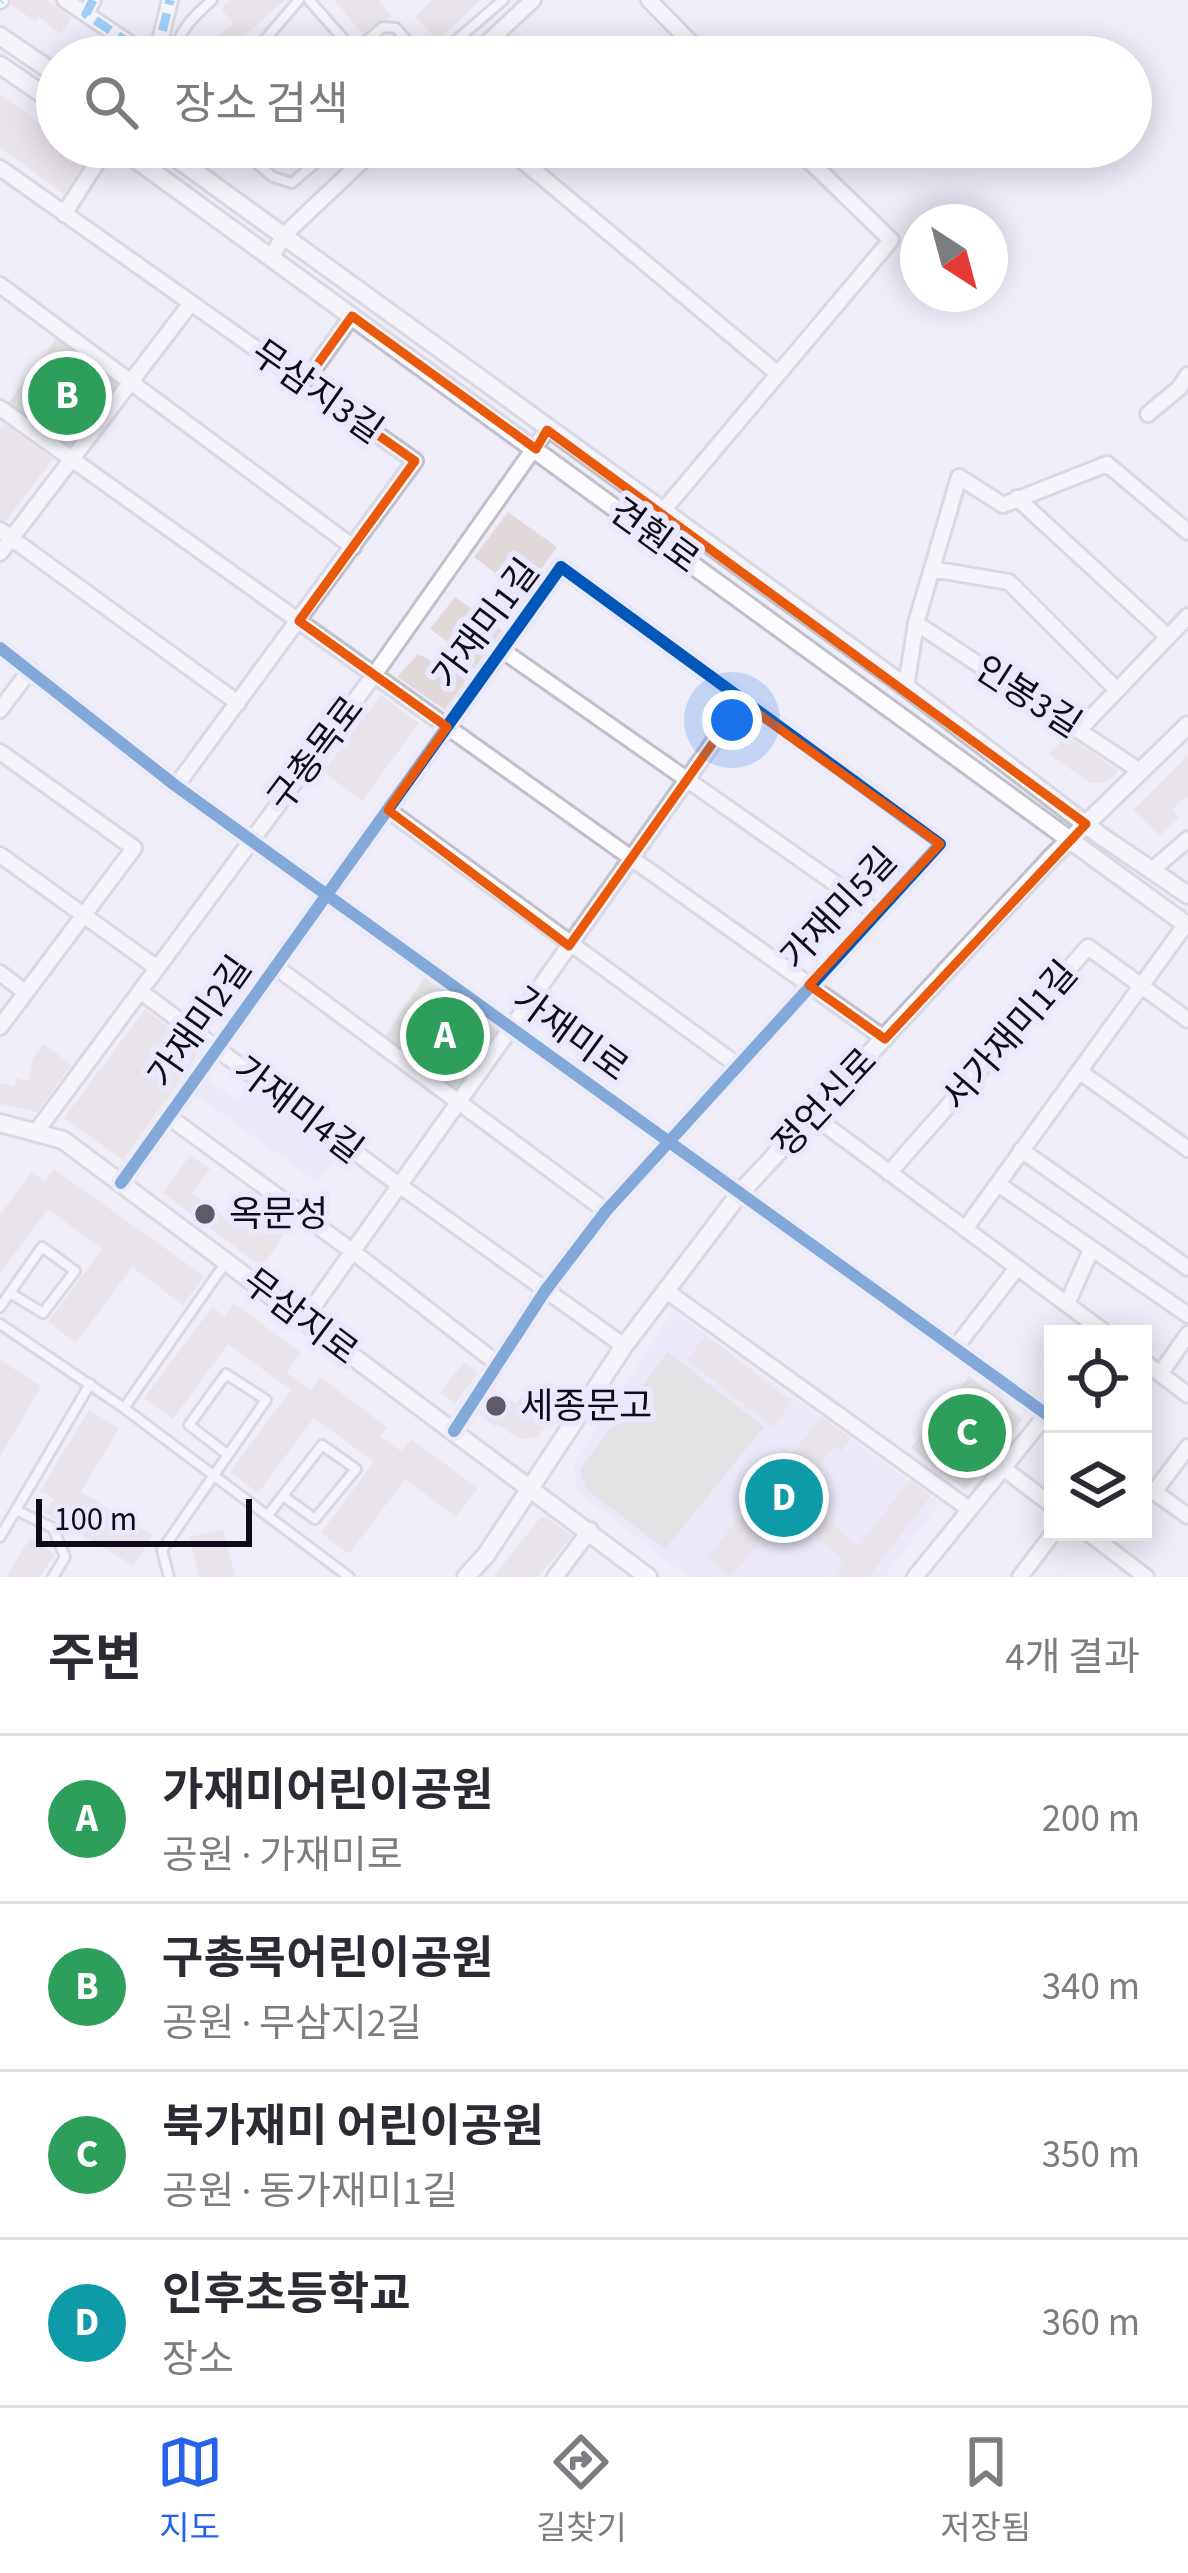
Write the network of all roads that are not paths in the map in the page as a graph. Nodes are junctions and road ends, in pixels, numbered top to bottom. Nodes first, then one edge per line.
1 (65, 0) edge
2 (170, 0) edge
3 (212, 0) edge
4 (299, 0) edge
5 (309, 0) edge
6 (503, 0) edge
7 (533, 0) edge
8 (649, 0) edge
9 (89, 7) edge
10 (0, 36) edge
11 (126, 36) edge
12 (159, 36) edge
13 (180, 36) edge
14 (268, 36) edge
15 (340, 36) edge
16 (372, 36) edge
17 (403, 36) edge
18 (461, 36) edge
19 (494, 36) edge
20 (684, 36) edge
21 (36, 61) edge
22 (0, 65) edge
23 (36, 90) edge
24 (0, 168) edge
25 (94, 168) edge
26 (148, 168) edge
27 (190, 168) edge
28 (262, 168) edge
29 (310, 168) edge
30 (354, 168) edge
31 (531, 168) edge
32 (817, 168) edge
33 (64, 214) junction
34 (284, 235) junction
35 (272, 256) junction
36 (0, 285) edge
37 (191, 303) junction
38 (352, 316) junction
39 (776, 374) junction
40 (130, 382) junction
41 (304, 383) junction
42 (1185, 384) edge
43 (0, 408) edge
44 (1148, 414) dead end
45 (547, 430) junction
46 (536, 449) junction
47 (72, 459) junction
48 (1017, 498) junction
49 (662, 512) junction
50 (1188, 532) edge
51 (6, 534) edge
52 (353, 547) junction
53 (0, 553) edge
54 (932, 568) junction
55 (1188, 616) edge
56 (299, 621) junction
57 (916, 623) junction
58 (1167, 636) junction
59 (0, 648) edge
60 (502, 650) junction
61 (30, 670) junction
62 (374, 675) junction
63 (906, 688) junction
64 (1115, 688) junction
65 (742, 702) junction
66 (238, 703) junction
67 (0, 710) edge
68 (1188, 725) edge
69 (447, 727) junction
70 (1078, 730) junction
71 (0, 752) edge
72 (1140, 771) junction
73 (687, 781) junction
74 (176, 786) junction
75 (388, 810) junction
76 (1086, 824) junction
77 (1070, 839) junction
78 (1188, 839) edge
79 (251, 841) junction
80 (0, 855) edge
81 (632, 858) junction
82 (1153, 870) junction
83 (327, 895) junction
84 (1188, 895) edge
85 (876, 912) junction
86 (84, 915) junction
87 (1187, 925) edge
88 (569, 946) junction
89 (276, 967) junction
90 (157, 968) junction
91 (0, 973) edge
92 (809, 985) junction
93 (1139, 985) junction
94 (140, 991) junction
95 (26, 993) junction
96 (1188, 1020) edge
97 (0, 1028) edge
98 (511, 1028) junction
99 (885, 1039) junction
100 (217, 1049) junction
101 (737, 1065) junction
102 (1079, 1071) junction
103 (455, 1102) junction
104 (812, 1115) junction
105 (169, 1117) junction
106 (0, 1123) edge
107 (36, 1132) junction
108 (669, 1142) junction
109 (1021, 1150) junction
110 (1188, 1150) edge
111 (889, 1172) junction
112 (122, 1184) junction
113 (998, 1184) junction
114 (399, 1186) junction
115 (740, 1193) junction
116 (607, 1211) junction
117 (965, 1229) junction
118 (1091, 1250) junction
119 (352, 1251) junction
120 (226, 1262) junction
121 (1017, 1268) junction
122 (1188, 1268) edge
123 (665, 1290) junction
124 (545, 1291) junction
125 (10, 1293) junction
126 (1067, 1304) junction
127 (0, 1307) edge
128 (1188, 1316) edge
129 (304, 1320) junction
130 (0, 1324) edge
131 (1094, 1325) edge
132 (1188, 1334) edge
133 (623, 1346) junction
134 (955, 1348) junction
135 (498, 1364) junction
136 (1152, 1368) edge
137 (1160, 1374) junction
138 (90, 1384) junction
139 (1188, 1395) edge
140 (124, 1408) junction
141 (1044, 1413) edge
142 (1044, 1424) edge
143 (454, 1431) junction
144 (1188, 1447) edge
145 (226, 1454) junction
146 (1004, 1468) junction
147 (212, 1473) junction
148 (529, 1485) junction
149 (1152, 1485) edge
150 (1152, 1490) edge
151 (283, 1496) junction
152 (1044, 1499) edge
153 (969, 1509) junction
154 (16, 1510) junction
155 (268, 1515) junction
156 (1188, 1516) edge
157 (590, 1530) junction
158 (0, 1538) edge
159 (1047, 1541) edge
160 (1096, 1541) edge
161 (1125, 1571) edge
162 (52, 1577) edge
163 (169, 1577) edge
164 (349, 1577) edge
165 (466, 1577) edge
166 (555, 1577) edge
167 (648, 1577) edge
168 (915, 1577) edge
169 (1020, 1577) edge
170 (1146, 1577) edge

1 - 9 street
2 - 12 street
3 - 13 lane
4 - 14 lane
5 - 15 lane
6 - 18 lane
7 - 19 street
8 - 20 street
9 - 11 street
10 - 21 street
16 - 17 lane
22 - 23 street
24 - 33 street, 무삼지3길
25 - 33 street
26 - 35 street, 견훤로
27 - 34 street, 견훤로
28 - 29 lane
30 - 34 street
31 - 39 street
32 - 39 street
33 - 37 street, 무삼지3길
34 - 35 street
34 - 45 street, 견훤로
35 - 38 street, 견훤로
36 - 40 street
37 - 40 street
37 - 41 street, 무삼지3길
38 - 41 street
38 - 46 street, 견훤로
39 - 49 street
40 - 47 street
40 - 52 street
41 - 52 street, 무삼지3길
42 - 44 street
43 - 47 street
45 - 46 street, 구총목로
45 - 49 street, 견훤로
46 - 62 street, 구총목로
46 - 77 street, 견훤로
47 - 51 street
47 - 56 street
48 - 50 street
48 - 54 street
48 - 58 street
49 - 63 street, 견훤로
51 - 53 street
51 - 66 street
52 - 56 street, 무삼지3길
54 - 57 street
54 - 64 street, 인봉3길
55 - 58 street
56 - 62 street
56 - 66 street, 무삼지3길
57 - 63 street
57 - 70 street, 인봉3길
58 - 64 street
59 - 61 street, 가재미로
60 - 65 street, 가재미1길
60 - 69 street, 가재미1길
60 - 73 street, 가재미1길
61 - 67 street
61 - 74 street, 가재미로
62 - 69 street
62 - 79 street, 구총목로
63 - 76 street, 견훤로
64 - 70 street
65 - 73 street, 가재미4길
65 - 85 street, 가재미5길
66 - 74 street, 무삼지3길
68 - 72 street, 정언신로
69 - 75 street, 가재미1길
69 - 81 street, 가재미1길
70 - 72 street, 인봉3길
71 - 86 street
72 - 76 street, 정언신로
73 - 81 street, 가재미4길
73 - 85 street, 가재미5길
74 - 79 street, 가재미로
75 - 83 street, 가재미1길
75 - 88 street
76 - 77 street, 정언신로
76 - 82 street, 견훤로
77 - 87 street, 견훤로
77 - 99 street, 정언신로
78 - 82 street
79 - 83 street, 가재미로
79 - 90 street, 구총목로
80 - 86 street
81 - 88 street, 가재미4길
81 - 92 street, 가재미5길
82 - 84 street, 견훤로
83 - 89 street, 가재미2길
83 - 98 street, 가재미로
85 - 92 street, 가재미5길
86 - 90 street
86 - 95 street
87 - 93 street, 서가재미1길
88 - 98 street, 가재미4길
88 - 101 street
89 - 100 street, 가재미2길
89 - 103 street, 가재미2길
90 - 94 street, 구총목로
91 - 95 street
92 - 99 street
92 - 101 street, 가재미5길
93 - 96 street, 서가재미1길
93 - 102 street, 서가재미1길
93 - 111 street, 서가재미1길
94 - 100 street, 가재미4길
94 - 107 street, 구총목로
95 - 97 street
98 - 103 street, 가재미4길
98 - 108 street, 가재미로
99 - 104 street, 정언신로
100 - 105 street, 가재미2길
100 - 114 street, 가재미4길
101 - 108 street, 가재미5길
102 - 109 street, 서가재미1길
102 - 110 street, 서가재미1길
103 - 114 street, 가재미4길
103 - 116 street
104 - 111 street
104 - 115 street, 정언신로
105 - 112 street, 가재미2길
105 - 119 street, 가재미2길
106 - 107 street, 무삼지로
107 - 112 street, 무삼지로
108 - 115 street, 가재미로
108 - 116 street, 가재미5길
109 - 113 street, 서가재미1길
109 - 122 street
111 - 117 street
112 - 120 street, 무삼지로
113 - 117 street, 서가재미1길
113 - 118 street
114 - 119 street, 가재미4길
114 - 124 street, 가재미4길
115 - 123 street, 정언신로
115 - 134 street, 가재미로
116 - 124 street, 가재미5길
117 - 121 street
118 - 126 street
118 - 128 street
119 - 129 street, 가재미4길
119 - 135 street
120 - 129 street, 무삼지로
120 - 140 lane
121 - 126 street
121 - 134 street
123 - 133 street, 정언신로
123 - 153 street
124 - 133 street, 가재미4길
124 - 135 street, 가재미5길
125 - 125 lane
125 - 127 lane
126 - 131 street
129 - 143 street, 무삼지로
130 - 138 lane
132 - 137 street
133 - 148 street, 정언신로
134 - 141 street, 가재미로
135 - 143 street, 가재미5길
136 - 137 street
137 - 139 street
138 - 140 lane
138 - 154 lane
140 - 147 lane
142 - 146 street
143 - 148 street, 무삼지로
144 - 149 street
145 - 145 lane
145 - 147 lane
146 - 152 street
146 - 153 street
147 - 155 lane
147 - 163 lane
148 - 157 street, 무삼지로
148 - 165 street, 정언신로
150 - 156 street
151 - 151 lane
151 - 155 lane
153 - 168 street
154 - 158 lane
154 - 162 lane
155 - 164 lane
157 - 166 street
157 - 167 street, 무삼지로
159 - 169 street
160 - 161 street
161 - 170 street

